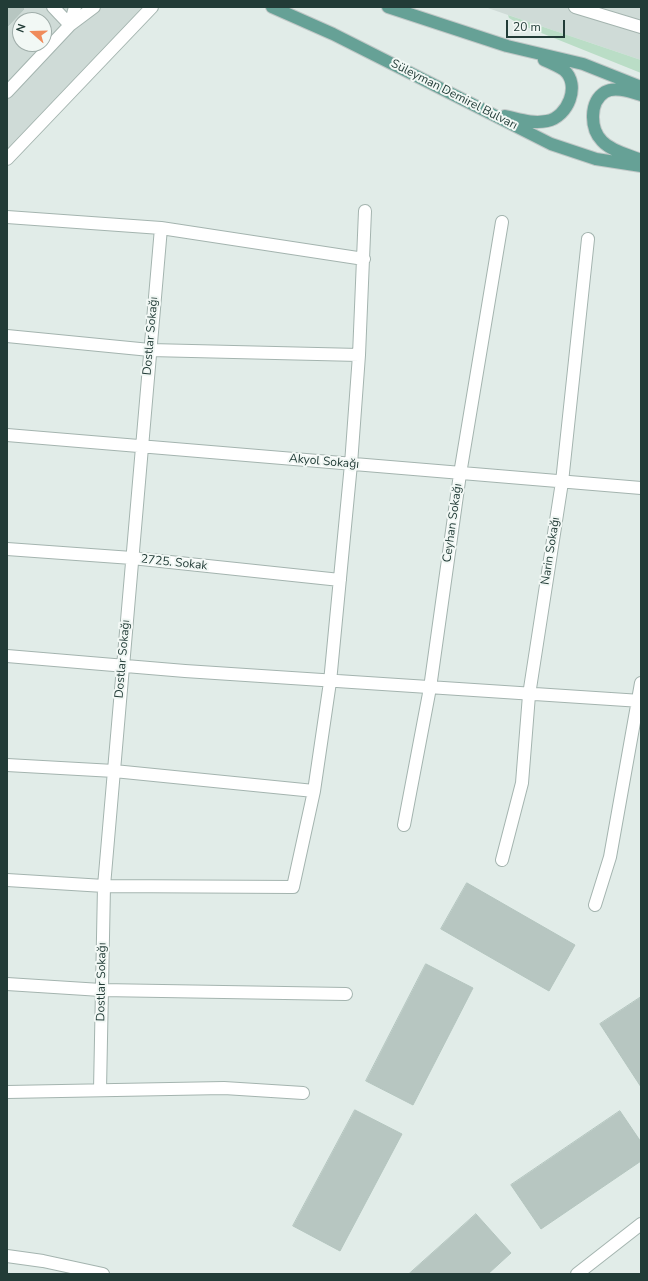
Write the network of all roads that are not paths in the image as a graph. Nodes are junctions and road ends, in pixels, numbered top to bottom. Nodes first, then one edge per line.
1 (52, 7) edge
2 (75, 7) edge
3 (94, 7) edge
4 (152, 7) edge
5 (272, 7) edge
6 (388, 7) edge
7 (575, 7) edge
8 (70, 25) junction
9 (641, 27) edge
10 (512, 47) junction
11 (641, 87) edge
12 (7, 92) edge
13 (641, 95) edge
14 (484, 111) junction
15 (7, 159) edge
16 (641, 160) edge
17 (641, 166) edge
18 (365, 212) dead end
19 (7, 217) edge
20 (502, 222) dead end
21 (161, 228) junction
22 (588, 239) dead end
23 (364, 259) junction
24 (7, 336) edge
25 (150, 350) junction
26 (359, 355) junction
27 (7, 435) edge
28 (142, 446) junction
29 (351, 464) junction
30 (460, 474) junction
31 (562, 482) junction
32 (641, 488) edge
33 (7, 549) edge
34 (132, 558) junction
35 (340, 580) junction
36 (7, 656) edge
37 (123, 666) junction
38 (330, 682) junction
39 (641, 683) edge
40 (430, 688) junction
41 (529, 694) junction
42 (640, 700) edge
43 (7, 765) edge
44 (114, 771) junction
45 (314, 791) junction
46 (404, 825) dead end
47 (502, 860) dead end
48 (7, 880) edge
49 (104, 886) junction
50 (595, 905) dead end
51 (7, 984) edge
52 (101, 990) junction
53 (346, 994) dead end
54 (100, 1090) junction
55 (7, 1092) edge
56 (303, 1093) dead end
57 (641, 1224) edge
58 (7, 1256) edge
59 (103, 1274) edge
60 (577, 1274) edge

1 - 8 street
2 - 8 street
3 - 8 street
4 - 15 street
5 - 14 main road, Süleyman Demirel Bulvarı
6 - 10 main road
7 - 9 street
8 - 12 street
10 - 11 main road
10 - 14 main road
13 - 16 main road
14 - 17 main road, Süleyman Demirel Bulvarı
18 - 23 street
19 - 21 street
20 - 30 street, Ceyhan Sokağı
21 - 23 street
21 - 25 street, Dostlar Sokağı
22 - 31 street, Narin Sokağı
23 - 26 street
24 - 25 street
25 - 26 street
25 - 28 street, Dostlar Sokağı
26 - 29 street
27 - 28 street, Akyol Sokağı
28 - 29 street, Akyol Sokağı
28 - 34 street, Dostlar Sokağı
29 - 30 street, Akyol Sokağı
29 - 35 street
30 - 31 street, Akyol Sokağı
30 - 40 street, Ceyhan Sokağı
31 - 32 street, Akyol Sokağı
31 - 41 street, Narin Sokağı
33 - 34 street, 2725. Sokak
34 - 35 street, 2725. Sokak
34 - 37 street, Dostlar Sokağı
35 - 38 street
36 - 37 street
37 - 38 street
37 - 44 street, Dostlar Sokağı
38 - 40 street
38 - 45 street
39 - 42 street
40 - 41 street
40 - 46 street, Ceyhan Sokağı
41 - 42 street
41 - 47 street, Narin Sokağı
42 - 50 street
43 - 44 street
44 - 45 street
44 - 49 street, Dostlar Sokağı
45 - 49 street
48 - 49 street
49 - 52 street, Dostlar Sokağı
51 - 52 street
52 - 53 street
52 - 54 street, Dostlar Sokağı
54 - 55 street
54 - 56 street
57 - 60 street
58 - 59 street

